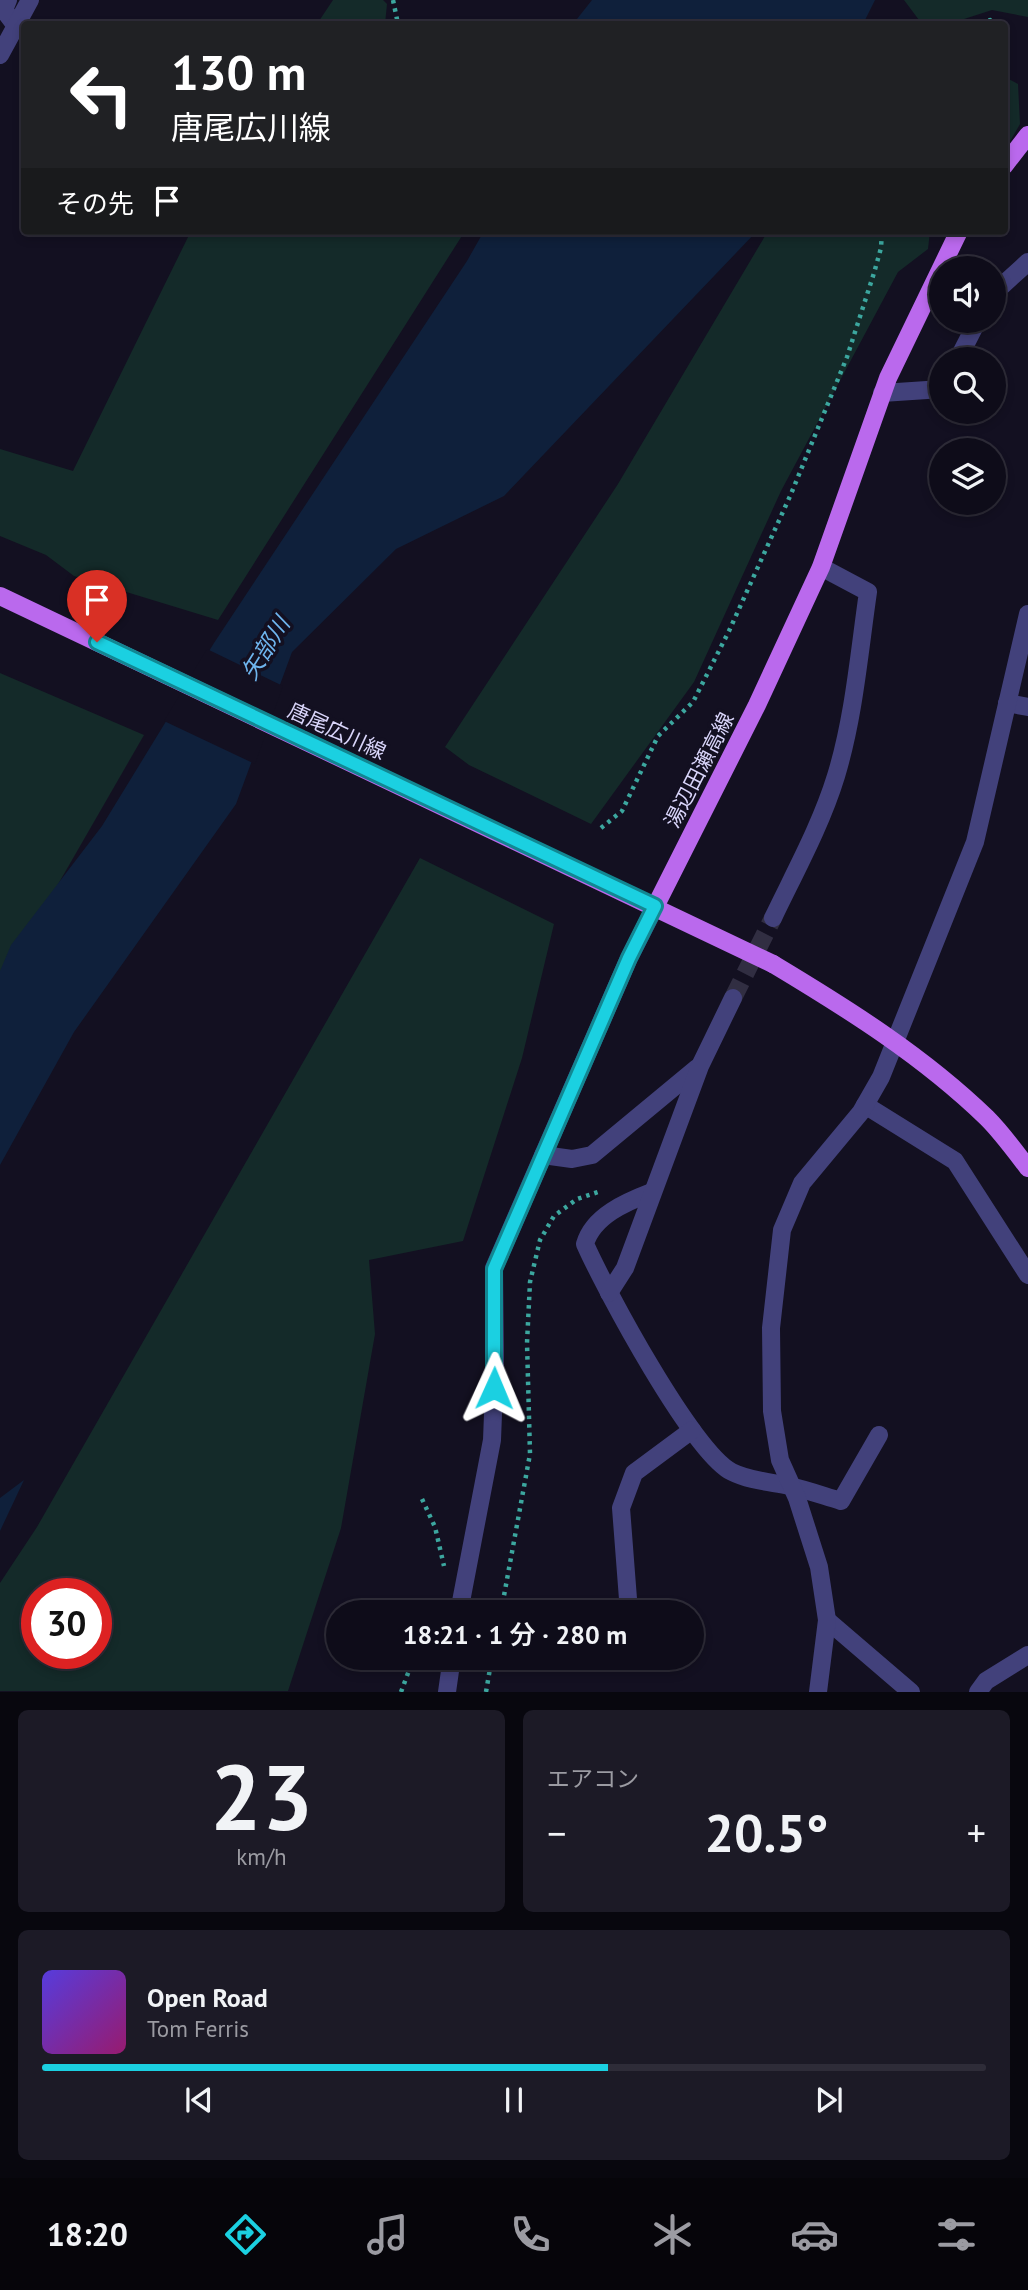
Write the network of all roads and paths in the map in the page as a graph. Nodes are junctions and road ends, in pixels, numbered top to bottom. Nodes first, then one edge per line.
1 (8, 0) edge
2 (30, 0) edge
3 (394, 0) edge
4 (398, 21) edge
5 (16, 26) junction
6 (0, 55) edge
7 (1028, 135) edge
8 (1008, 161) edge
9 (882, 235) edge
10 (957, 235) edge
11 (1028, 262) edge
12 (1006, 282) edge
13 (929, 390) edge
14 (882, 393) junction
15 (821, 568) junction
16 (0, 596) edge
17 (1028, 614) edge
18 (1007, 703) junction
19 (1028, 707) edge
20 (601, 828) dead end
21 (655, 906) junction
22 (773, 918) tunnel mouth
23 (733, 998) tunnel mouth
24 (699, 1066) junction
25 (865, 1105) junction
26 (543, 1155) junction
27 (1028, 1168) edge
28 (602, 1191) dead end
29 (652, 1192) junction
30 (1028, 1275) edge
31 (609, 1293) junction
32 (692, 1430) junction
33 (879, 1435) dead end
34 (792, 1486) junction
35 (422, 1499) dead end
36 (447, 1575) dead end
37 (461, 1600) edge
38 (502, 1600) edge
39 (628, 1600) edge
40 (827, 1620) junction
41 (1028, 1655) edge
42 (409, 1670) edge
43 (450, 1670) edge
44 (490, 1670) edge
45 (401, 1692) edge
46 (447, 1692) edge
47 (486, 1692) edge
48 (818, 1692) edge
49 (911, 1692) edge
50 (978, 1692) edge

1 - 5 street
2 - 5 street
3 - 4 path
5 - 6 street
7 - 8 main road
9 - 20 path
10 - 14 main road, 湯辺田瀬高線
11 - 12 street
13 - 14 street
14 - 15 main road, 湯辺田瀬高線
15 - 21 main road, 湯辺田瀬高線
15 - 22 street
16 - 21 main road, 唐尾広川線
17 - 18 street
18 - 19 street
18 - 25 street
21 - 26 street
21 - 27 main road, bridge
23 - 24 street
24 - 26 street
24 - 29 street
25 - 30 street
25 - 34 street
26 - 37 street
28 - 38 path
29 - 31 street
29 - 31 street
31 - 32 street
32 - 34 street
32 - 39 street
33 - 34 street
34 - 40 street
35 - 36 path
40 - 48 street
40 - 49 street
41 - 50 street
42 - 45 path
43 - 46 street
44 - 47 path

